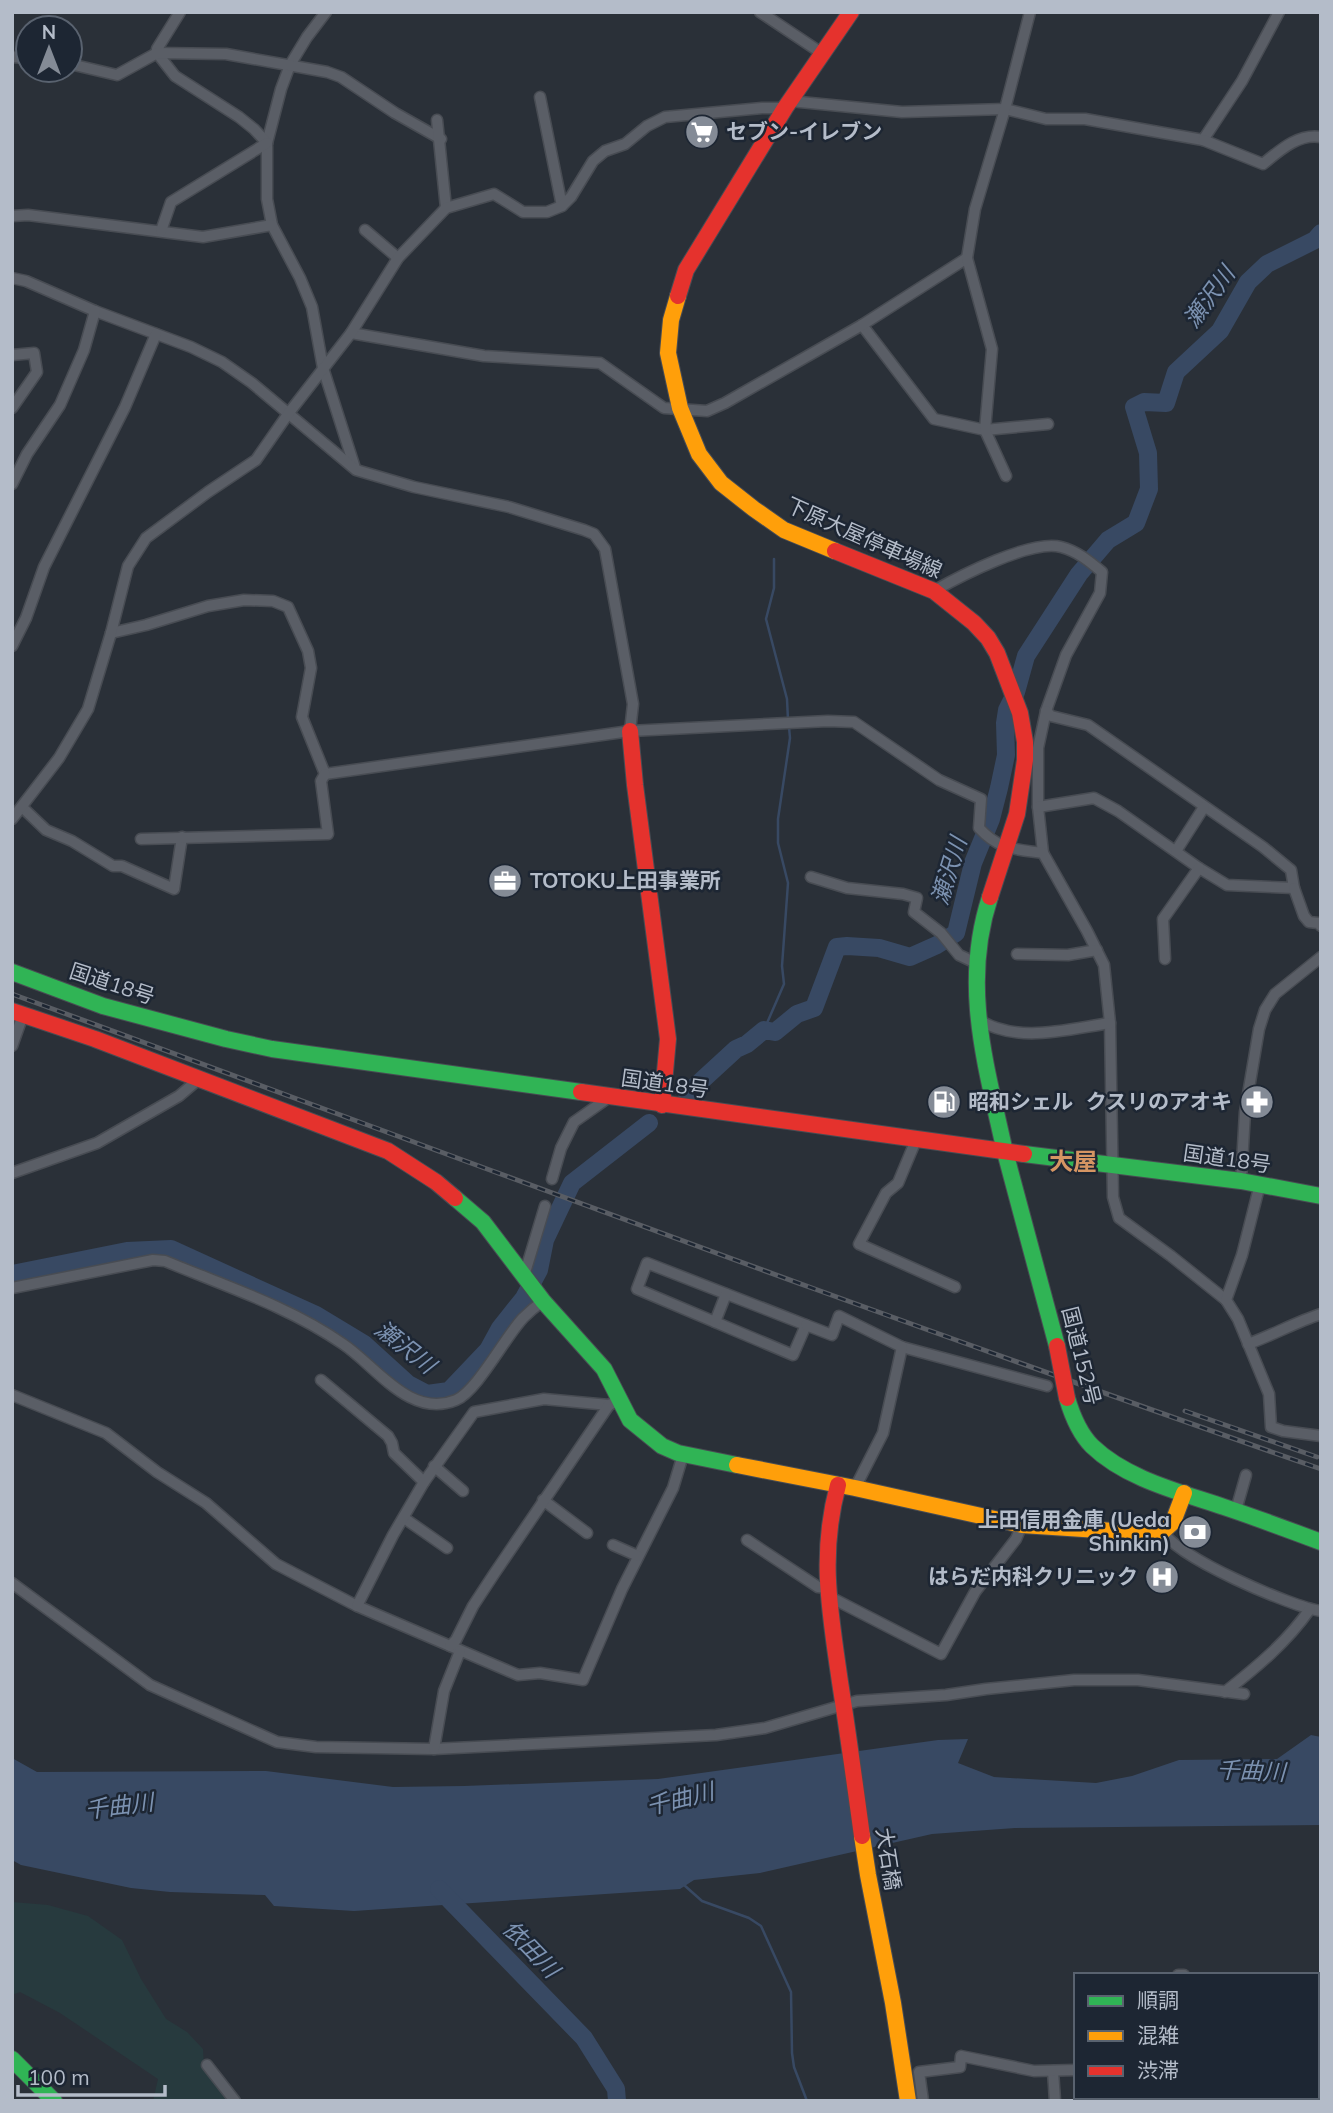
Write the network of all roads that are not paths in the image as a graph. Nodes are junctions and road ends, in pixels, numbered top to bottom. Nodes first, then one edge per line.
1 (180, 12) edge
2 (326, 12) edge
3 (760, 12) edge
4 (851, 12) edge
5 (1030, 12) edge
6 (1279, 12) edge
7 (157, 53) junction
8 (823, 54) junction
9 (290, 65) junction
10 (84, 67) edge
11 (540, 97) dead end
12 (788, 104) junction
13 (1005, 109) junction
14 (438, 120) dead end
15 (1321, 137) edge
16 (441, 139) junction
17 (1203, 140) junction
18 (267, 143) junction
19 (562, 206) junction
20 (446, 208) junction
21 (12, 216) edge
22 (272, 225) junction
23 (365, 230) dead end
24 (161, 231) junction
25 (398, 258) junction
26 (967, 258) junction
27 (12, 278) edge
28 (95, 311) junction
29 (862, 325) junction
30 (351, 332) junction
31 (156, 334) junction
32 (12, 355) edge
33 (323, 368) junction
34 (12, 408) edge
35 (680, 408) junction
36 (288, 414) junction
37 (1048, 424) dead end
38 (985, 430) junction
39 (356, 470) junction
40 (1006, 476) dead end
41 (12, 484) edge
42 (934, 591) junction
43 (111, 633) junction
44 (12, 646) edge
45 (1046, 711) junction
46 (630, 731) junction
47 (325, 774) junction
48 (23, 807) junction
49 (1038, 807) junction
50 (1204, 807) junction
51 (12, 819) edge
52 (183, 837) junction
53 (141, 839) dead end
54 (1007, 849) junction
55 (1175, 851) junction
56 (1042, 853) junction
57 (1199, 869) junction
58 (811, 877) dead end
59 (1294, 888) junction
60 (1321, 926) edge
61 (1097, 950) junction
62 (1017, 954) dead end
63 (1321, 957) edge
64 (1165, 959) dead end
65 (976, 963) junction
66 (12, 972) edge
67 (18, 1013) edge
68 (979, 1020) junction
69 (1110, 1023) junction
70 (12, 1046) edge
71 (199, 1080) junction
72 (608, 1098) junction
73 (662, 1105) junction
74 (916, 1140) junction
75 (1005, 1152) junction
76 (1113, 1165) junction
77 (12, 1173) edge
78 (552, 1179) dead end
79 (1241, 1181) junction
80 (1260, 1184) junction
81 (1321, 1196) edge
82 (545, 1206) dead end
83 (526, 1278) junction
84 (955, 1287) dead end
85 (12, 1288) edge
86 (726, 1294) junction
87 (541, 1298) junction
88 (1226, 1300) junction
89 (1321, 1314) edge
90 (715, 1322) junction
91 (806, 1325) junction
92 (1248, 1344) junction
93 (902, 1347) junction
94 (321, 1380) dead end
95 (1047, 1386) dead end
96 (12, 1395) edge
97 (615, 1402) junction
98 (1321, 1436) edge
99 (683, 1455) junction
100 (434, 1466) junction
101 (1247, 1475) dead end
102 (424, 1482) junction
103 (846, 1486) junction
104 (463, 1491) dead end
105 (1184, 1493) junction
106 (543, 1500) junction
107 (1236, 1510) junction
108 (404, 1518) junction
109 (1021, 1525) junction
110 (1163, 1531) junction
111 (587, 1533) dead end
112 (747, 1540) dead end
113 (1321, 1542) edge
114 (612, 1545) dead end
115 (447, 1548) dead end
116 (638, 1556) junction
117 (12, 1583) edge
118 (828, 1592) junction
119 (357, 1606) junction
120 (1316, 1610) edge
121 (455, 1649) junction
122 (1225, 1692) junction
123 (1244, 1694) dead end
124 (845, 1712) junction
125 (434, 1749) junction
126 (12, 2059) edge
127 (207, 2065) dead end
128 (1074, 2070) edge
129 (1053, 2071) junction
130 (54, 2101) edge
131 (235, 2101) edge
132 (908, 2101) edge
133 (923, 2101) edge
134 (1055, 2101) edge

1 - 7 street
2 - 9 street
3 - 8 street
4 - 8 main road, 下原大屋停車場線
5 - 13 street
6 - 17 street
7 - 9 street
7 - 10 street
7 - 18 street
8 - 12 main road, 下原大屋停車場線
9 - 16 street
9 - 18 street
11 - 19 street
12 - 13 street
12 - 19 street
12 - 35 main road, 下原大屋停車場線
13 - 17 street
13 - 26 street
14 - 16 street
15 - 17 street
16 - 20 street
18 - 22 street
18 - 24 street
19 - 20 street
20 - 25 street
21 - 24 street
22 - 24 street
22 - 33 street
23 - 25 street
25 - 30 street
26 - 29 street
26 - 38 street
27 - 28 street
28 - 31 street
28 - 41 street
29 - 35 street
29 - 38 street
30 - 33 street
30 - 35 street
31 - 36 street
31 - 44 street
32 - 34 street
33 - 36 street
33 - 39 street
35 - 42 main road, 下原大屋停車場線
36 - 39 street
36 - 43 street
37 - 38 street
38 - 40 street
39 - 46 street
42 - 45 street
42 - 54 main road, 下原大屋停車場線
43 - 47 street
43 - 48 street
45 - 49 street
45 - 50 street
46 - 47 street
46 - 54 street
46 - 73 main road
47 - 52 street
48 - 51 street
48 - 52 street
49 - 55 street
49 - 56 street
50 - 55 street
50 - 59 street
52 - 53 street
54 - 56 street
54 - 65 main road, 下原大屋停車場線
55 - 57 street
56 - 61 street
57 - 59 street
57 - 64 street
58 - 65 street
59 - 60 street
61 - 62 street
61 - 69 street
63 - 79 street
65 - 68 main road, 下原大屋停車場線
66 - 72 main road, 国道18号
67 - 70 street
67 - 71 main road
68 - 69 street
68 - 75 main road, 下原大屋停車場線
69 - 76 street
71 - 77 street
71 - 83 main road
72 - 73 main road, 国道18号
72 - 78 street
73 - 74 main road, 国道18号
74 - 75 main road, 国道18号
74 - 84 street
75 - 76 main road, 国道18号
75 - 105 main road, 国道152号, bridge
76 - 79 main road, 国道18号
76 - 88 street
79 - 80 main road, 国道18号
80 - 81 main road, 国道18号
80 - 88 street
82 - 83 street
83 - 87 main road
85 - 87 street
86 - 90 street
86 - 90 street
86 - 91 street
87 - 97 main road
88 - 92 street
89 - 92 street
90 - 91 street
91 - 93 street
92 - 98 street
93 - 95 street
93 - 103 street
94 - 102 street
96 - 119 street
97 - 99 main road
97 - 100 street
97 - 106 street
99 - 103 main road
99 - 116 street
100 - 102 street
100 - 104 street
101 - 107 street
102 - 108 street
103 - 109 main road
103 - 118 main road, 大石橋
105 - 107 main road, 国道152号
105 - 110 main road
106 - 111 street
106 - 121 street
107 - 113 main road, 国道152号
108 - 115 street
108 - 119 street
109 - 110 main road
109 - 118 street
110 - 120 street
112 - 118 street
114 - 116 street
116 - 121 street
117 - 125 street
118 - 124 main road, 大石橋
119 - 121 street
120 - 122 street
121 - 125 street
122 - 123 street
122 - 124 street
124 - 125 street
124 - 132 main road, 大石橋
126 - 130 main road
127 - 131 street
128 - 129 street
129 - 133 street
129 - 134 street

